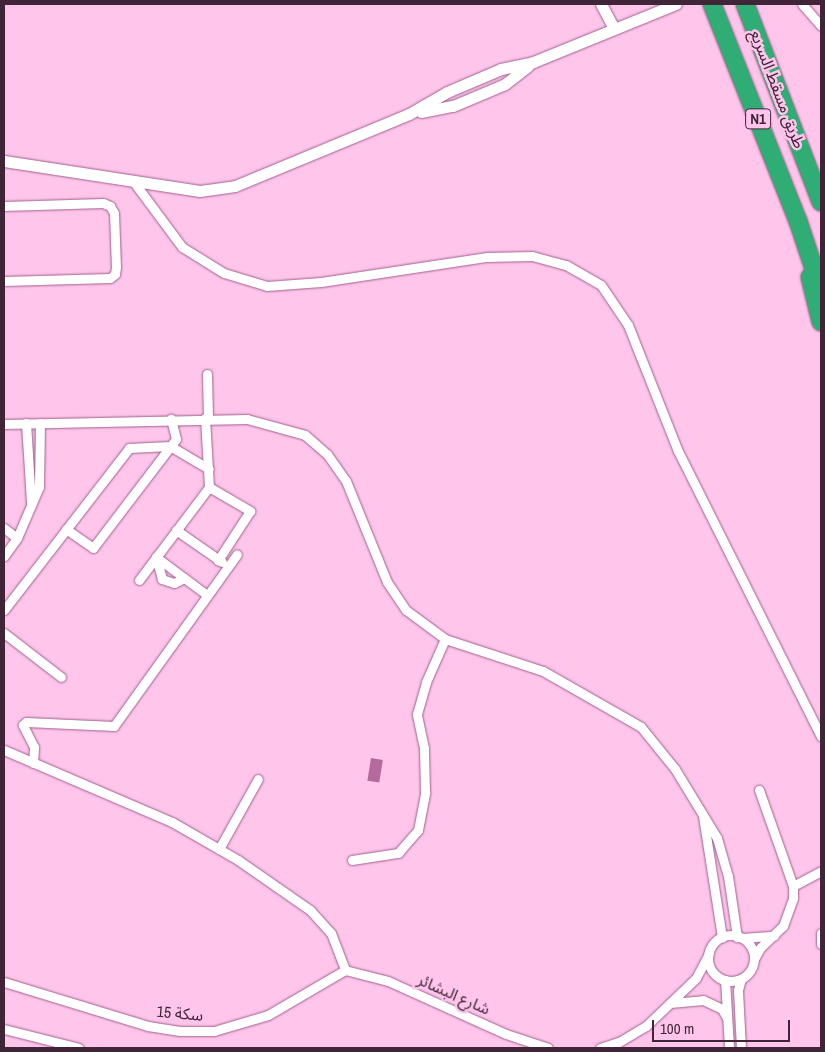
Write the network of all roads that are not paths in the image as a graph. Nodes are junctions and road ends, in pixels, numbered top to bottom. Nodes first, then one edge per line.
1 (601, 4) edge
2 (676, 4) edge
3 (746, 4) edge
4 (802, 4) edge
5 (715, 11) edge
6 (821, 26) edge
7 (614, 28) junction
8 (4, 161) edge
9 (821, 170) edge
10 (133, 181) junction
11 (821, 202) edge
12 (4, 206) edge
13 (798, 221) junction
14 (4, 281) edge
15 (821, 290) edge
16 (821, 322) edge
17 (207, 374) dead end
18 (207, 418) junction
19 (171, 419) junction
20 (26, 423) junction
21 (40, 423) junction
22 (4, 424) edge
23 (170, 446) junction
24 (209, 469) junction
25 (209, 487) junction
26 (31, 511) junction
27 (4, 528) edge
28 (66, 529) junction
29 (176, 530) junction
30 (17, 538) junction
31 (237, 554) dead end
32 (4, 556) edge
33 (156, 557) junction
34 (218, 560) junction
35 (228, 567) junction
36 (184, 578) junction
37 (138, 580) dead end
38 (208, 595) junction
39 (4, 610) edge
40 (4, 633) edge
41 (445, 639) junction
42 (60, 677) dead end
43 (821, 736) edge
44 (4, 750) edge
45 (33, 763) junction
46 (258, 778) dead end
47 (759, 790) dead end
48 (702, 815) junction
49 (219, 849) junction
50 (352, 860) dead end
51 (821, 871) edge
52 (793, 886) junction
53 (821, 933) edge
54 (774, 936) junction
55 (739, 937) junction
56 (722, 938) junction
57 (821, 944) edge
58 (709, 954) junction
59 (754, 959) junction
60 (345, 970) junction
61 (696, 978) junction
62 (721, 978) junction
63 (741, 979) junction
64 (4, 982) edge
65 (670, 1003) junction
66 (728, 1020) junction
67 (4, 1029) edge
68 (621, 1045) edge
69 (75, 1048) edge
70 (548, 1048) edge
71 (600, 1048) edge
72 (729, 1048) edge
73 (741, 1048) edge

1 - 7 street
2 - 7 street
3 - 9 highway
3 - 11 highway, طريق مسقط السريع / N1
4 - 6 street
5 - 13 highway, طريق مسقط السريع / N1
7 - 10 street
8 - 10 street
10 - 43 street
12 - 14 street
13 - 15 highway, طريق مسقط السريع / N1
13 - 16 highway
17 - 18 street
18 - 19 street
18 - 24 street
18 - 41 street
19 - 21 street
19 - 23 street
20 - 21 street
20 - 22 street
20 - 26 street
21 - 26 street
23 - 24 street
23 - 28 street
23 - 28 street
24 - 25 street
25 - 29 street
25 - 34 street
26 - 30 street
27 - 30 street
28 - 39 street
29 - 33 street
29 - 34 street
30 - 32 street
31 - 35 street
33 - 36 street
33 - 36 street
33 - 37 street
34 - 35 street
35 - 38 street
36 - 38 street
38 - 45 street
40 - 42 street
41 - 48 street
41 - 50 street
44 - 45 street
45 - 49 street
46 - 49 street
47 - 52 street
48 - 55 street
48 - 56 street
49 - 60 street
51 - 52 street
52 - 54 street
53 - 57 street
54 - 55 street
54 - 59 street
55 - 56 street
55 - 59 street
56 - 58 street
58 - 61 street
58 - 62 street
59 - 63 street
60 - 64 street, سكة 15
60 - 70 street, شارع البشائر
61 - 62 street
61 - 65 street
62 - 63 street
62 - 66 street
63 - 73 street
65 - 66 street
65 - 68 street
66 - 72 street
67 - 69 street
68 - 71 street

